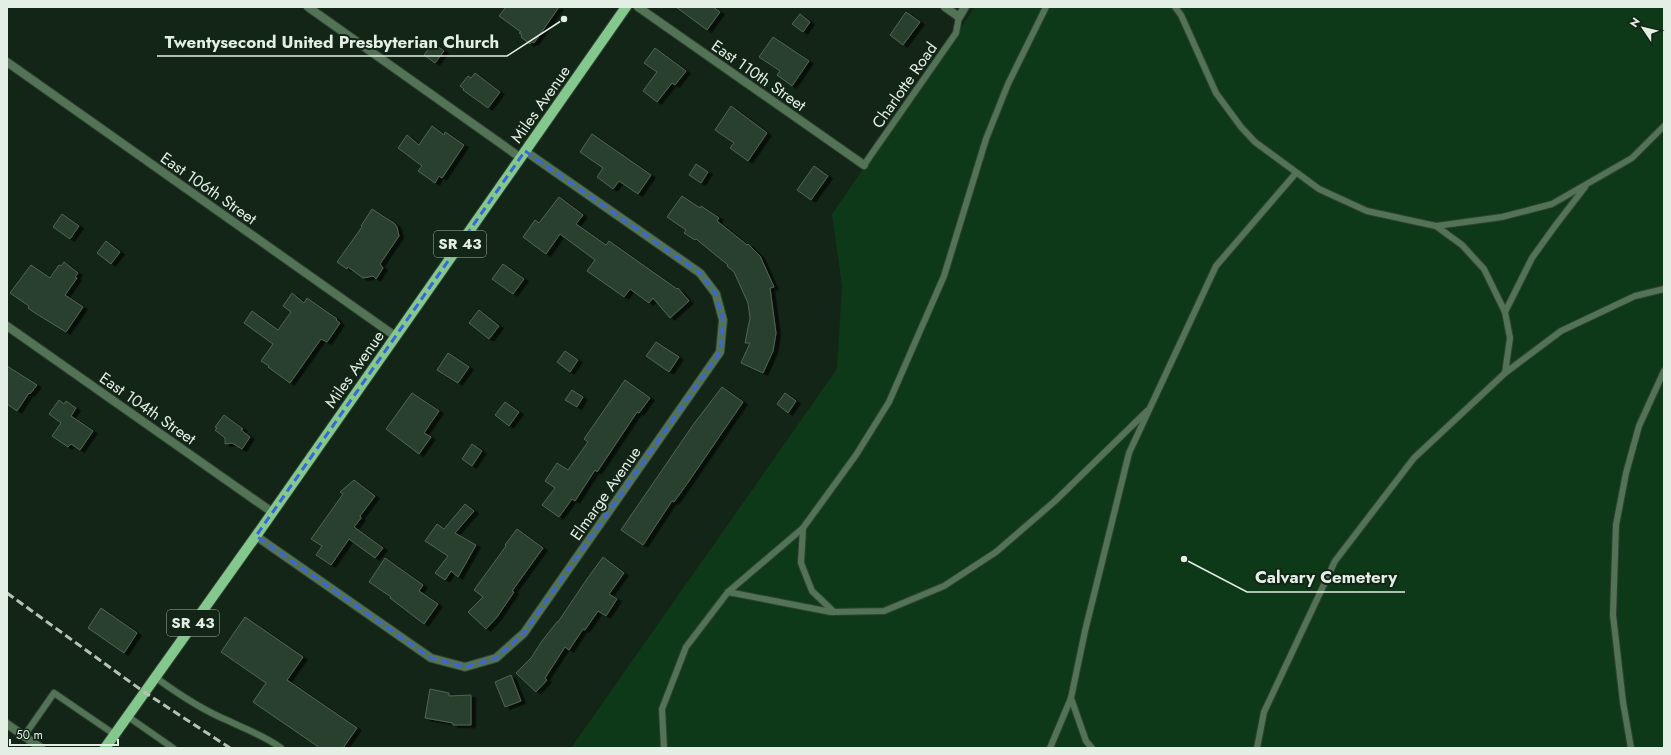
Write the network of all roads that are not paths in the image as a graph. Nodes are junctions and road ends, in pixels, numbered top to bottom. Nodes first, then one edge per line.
1 (308, 7) edge
2 (626, 7) edge
3 (638, 7) edge
4 (945, 7) edge
5 (965, 7) edge
6 (1046, 7) edge
7 (1175, 7) edge
8 (959, 17) junction
9 (7, 62) edge
10 (1664, 126) edge
11 (523, 154) junction
12 (864, 165) joint
13 (1296, 173) junction
14 (1587, 184) junction
15 (1436, 226) junction
16 (1664, 289) edge
17 (1505, 312) junction
18 (7, 326) edge
19 (395, 336) junction
20 (1664, 372) edge
21 (1504, 373) junction
22 (1152, 406) junction
23 (272, 512) junction
24 (803, 528) junction
25 (256, 536) junction
26 (728, 592) junction
27 (834, 612) junction
28 (154, 677) junction
29 (1071, 698) junction
30 (127, 716) junction
31 (7, 724) edge
32 (114, 734) junction
33 (24, 736) junction
34 (41, 748) edge
35 (105, 748) edge
36 (173, 748) edge
37 (281, 748) edge
38 (664, 748) edge
39 (1050, 748) edge
40 (1092, 748) edge
41 (1257, 748) edge
42 (1631, 748) edge

1 - 11 street, Elmarge Avenue
2 - 11 main road, Miles Avenue / SR 43
3 - 12 street, East 110th Street
4 - 8 street
5 - 8 street
6 - 24 lane
7 - 13 lane
8 - 12 lane, Charlotte Road
9 - 19 street, East 106th Street
10 - 14 lane
11 - 19 main road, Miles Avenue / SR 43
11 - 25 street, Elmarge Avenue
13 - 15 lane
13 - 22 lane
14 - 15 lane
14 - 17 lane
15 - 17 lane
16 - 21 lane
17 - 21 lane
18 - 23 street, East 104th Street
19 - 23 main road, Miles Avenue / SR 43
20 - 42 lane
21 - 41 lane
22 - 27 lane
22 - 29 lane
23 - 25 main road, Miles Avenue / SR 43
24 - 26 lane
24 - 27 lane
25 - 28 main road, Miles Avenue / SR 43
26 - 27 lane
26 - 38 lane
28 - 30 main road, Miles Avenue / SR 43
28 - 37 lane
29 - 39 lane
29 - 40 lane
30 - 32 main road, Miles Avenue / SR 43
30 - 36 lane
31 - 33 street
32 - 33 lane
32 - 35 main road, Miles Avenue / SR 43
33 - 34 street

